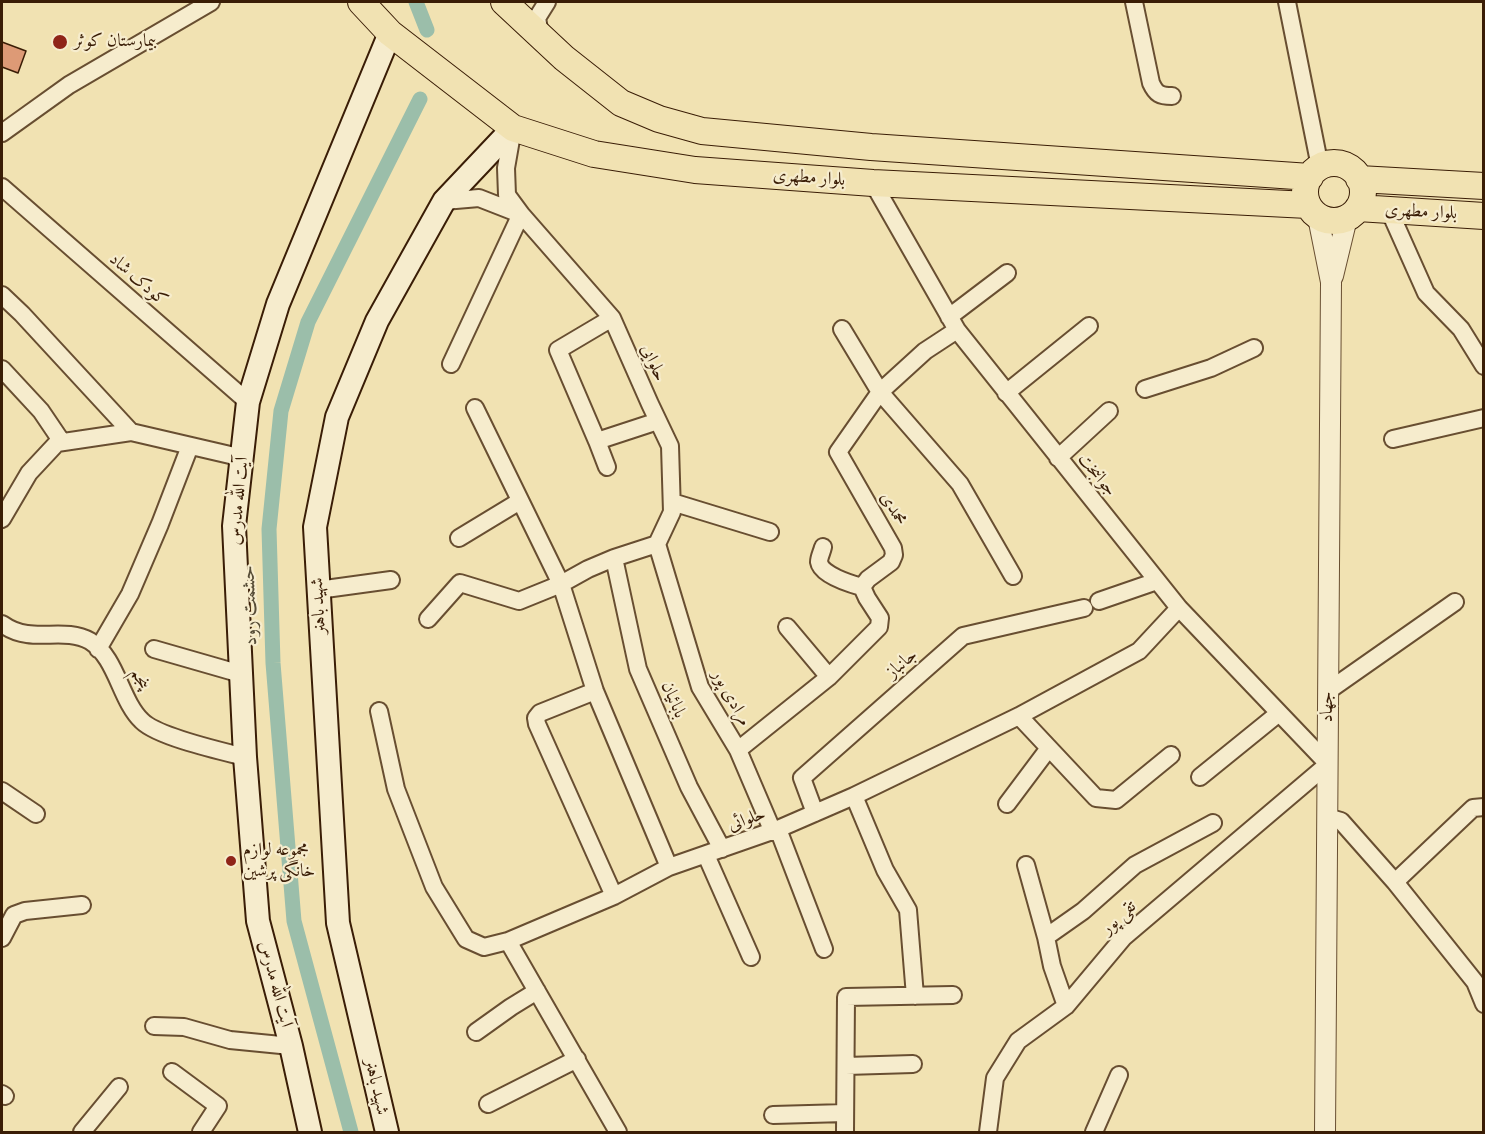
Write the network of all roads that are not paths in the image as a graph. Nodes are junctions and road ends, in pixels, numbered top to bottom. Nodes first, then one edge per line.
1 (211, 2) edge
2 (361, 2) edge
3 (504, 2) edge
4 (547, 2) edge
5 (1134, 2) edge
6 (1287, 2) edge
7 (390, 33) junction
8 (540, 35) junction
9 (1172, 96) dead end
10 (513, 128) junction
11 (2, 133) edge
12 (1315, 172) junction
13 (1359, 179) junction
14 (873, 183) junction
15 (1484, 186) edge
16 (2, 187) edge
17 (444, 201) junction
18 (1389, 210) junction
19 (1313, 211) junction
20 (1352, 213) junction
21 (521, 214) junction
22 (1484, 216) edge
23 (1007, 273) dead end
24 (1331, 282) junction
25 (2, 295) edge
26 (612, 318) junction
27 (953, 323) junction
28 (1089, 326) dead end
29 (842, 329) dead end
30 (1254, 348) dead end
31 (451, 364) dead end
32 (1484, 366) edge
33 (2, 369) edge
34 (1145, 389) dead end
35 (880, 392) junction
36 (1006, 393) junction
37 (248, 402) junction
38 (475, 408) dead end
39 (1110, 411) dead end
40 (1484, 418) edge
41 (658, 421) junction
42 (131, 432) junction
43 (1394, 439) dead end
44 (597, 441) junction
45 (62, 442) junction
46 (190, 446) junction
47 (243, 458) junction
48 (1058, 458) junction
49 (607, 467) dead end
50 (520, 501) junction
51 (672, 502) junction
52 (2, 519) edge
53 (770, 532) dead end
54 (459, 538) dead end
55 (657, 544) junction
56 (823, 547) dead end
57 (614, 558) junction
58 (1013, 576) dead end
59 (391, 580) dead end
60 (1157, 580) junction
61 (561, 584) junction
62 (861, 587) junction
63 (318, 590) junction
64 (1455, 602) dead end
65 (1179, 608) junction
66 (428, 619) dead end
67 (2, 624) edge
68 (787, 627) dead end
69 (98, 649) junction
70 (154, 649) dead end
71 (241, 674) junction
72 (829, 677) junction
73 (595, 691) junction
74 (1328, 691) junction
75 (379, 711) dead end
76 (1279, 713) junction
77 (1018, 716) junction
78 (1049, 748) junction
79 (738, 750) junction
80 (1171, 755) dead end
81 (245, 758) junction
82 (1328, 764) junction
83 (1200, 777) dead end
84 (2, 791) edge
85 (854, 796) junction
86 (1007, 804) dead end
87 (1484, 807) edge
88 (815, 813) junction
89 (36, 814) dead end
90 (1327, 816) junction
91 (1213, 823) dead end
92 (776, 831) junction
93 (722, 849) junction
94 (706, 855) junction
95 (1026, 865) dead end
96 (669, 867) junction
97 (1395, 882) junction
98 (614, 896) junction
99 (82, 905) dead end
100 (1046, 937) junction
101 (2, 938) edge
102 (508, 941) junction
103 (824, 949) dead end
104 (751, 957) dead end
105 (1479, 979) edge
106 (537, 991) junction
107 (953, 995) dead end
108 (915, 996) junction
109 (1484, 1004) edge
110 (1066, 1006) junction
111 (154, 1026) dead end
112 (477, 1032) dead end
113 (291, 1046) junction
114 (577, 1059) junction
115 (914, 1064) dead end
116 (846, 1066) junction
117 (172, 1072) dead end
118 (1119, 1075) dead end
119 (119, 1087) dead end
120 (488, 1104) dead end
121 (845, 1113) junction
122 (773, 1115) dead end
123 (82, 1132) edge
124 (201, 1132) edge
125 (310, 1132) edge
126 (387, 1132) edge
127 (618, 1132) edge
128 (845, 1132) edge
129 (988, 1132) edge
130 (1094, 1132) edge
131 (1325, 1132) edge

1 - 11 street
2 - 7 main road, بلوار مطهری
3 - 8 main road, بلوار مطهری
4 - 8 street
5 - 9 street
6 - 12 street
7 - 10 main road, بلوار مطهری
7 - 37 main road, آیت الله مدرس
8 - 12 main road, بلوار مطهری
10 - 14 main road, بلوار مطهری
10 - 17 main road, شهید باهنر
10 - 21 street, حلوایی
12 - 13 main road
12 - 19 main road
13 - 15 main road, بلوار مطهری
13 - 20 main road
14 - 19 main road, بلوار مطهری
14 - 27 street, جوانبخت
16 - 37 street, کودک شاد
17 - 21 street
17 - 63 main road, شهید باهنر
18 - 20 main road, بلوار مطهری
18 - 22 main road, بلوار مطهری
18 - 32 street
19 - 20 main road
19 - 24 street
20 - 24 street
21 - 26 street, حلوایی
21 - 31 street
23 - 27 street, محمدی
24 - 74 street, جهاد
25 - 42 street
26 - 41 street, حلوایی
26 - 44 street
27 - 35 street, محمدی
27 - 36 street, جوانبخت
28 - 36 street
29 - 35 street
30 - 34 street
33 - 45 street
35 - 58 street
35 - 62 street, محمدی
36 - 48 street, جوانبخت
37 - 47 main road, آیت الله مدرس
38 - 50 street
39 - 48 street
40 - 43 street
41 - 44 street
41 - 51 street, حلوایی
42 - 45 street
42 - 46 street
44 - 49 street
45 - 52 street
46 - 47 street
46 - 69 street
47 - 71 main road, آیت الله مدرس
48 - 60 street, جوانبخت
50 - 54 street
50 - 61 street
51 - 53 street
51 - 55 street, حلوایی
55 - 57 street
55 - 79 street, مرادی پور
56 - 62 street
57 - 61 street
57 - 93 street, بابائیان
59 - 63 street
60 - 65 street, جوانبخت
60 - 88 street, جانباز
61 - 66 street
61 - 73 street
62 - 72 street
63 - 126 main road, شهید باهنر
64 - 74 street
65 - 76 street, جوانبخت
65 - 77 street, حلوائی
67 - 69 street, پنجم
68 - 72 street
69 - 81 street, پنجم
70 - 71 street
71 - 81 main road, آیت الله مدرس
72 - 79 street
73 - 96 street
73 - 98 street
74 - 82 street, جهاد
75 - 102 street, حلوائی
76 - 82 street, جوانبخت
76 - 83 street
77 - 78 street
77 - 85 street, حلوائی
78 - 80 street
78 - 86 street
79 - 92 street, مرادی پور
81 - 113 main road, آیت الله مدرس
82 - 90 street, جهاد
82 - 110 street, تقی پور
84 - 89 street
85 - 88 street, حلوائی
85 - 108 street
87 - 97 street
88 - 92 street, حلوائی
90 - 97 street
90 - 131 street, جهاد
91 - 100 street
92 - 93 street, حلوائی
92 - 103 street, مرادی پور
93 - 94 street, حلوائی
94 - 96 street, حلوائی
94 - 104 street
95 - 100 street
96 - 98 street, حلوائی
97 - 105 street
98 - 102 street, حلوائی
99 - 101 street
100 - 110 street
102 - 106 street
105 - 109 street
106 - 112 street
106 - 114 street
107 - 108 street
108 - 116 street
110 - 129 street, تقی پور
111 - 113 street
113 - 125 main road, آیت الله مدرس
114 - 120 street
114 - 127 street
115 - 116 street
116 - 121 street
117 - 124 street
118 - 130 street
119 - 123 street
121 - 122 street
121 - 128 street

